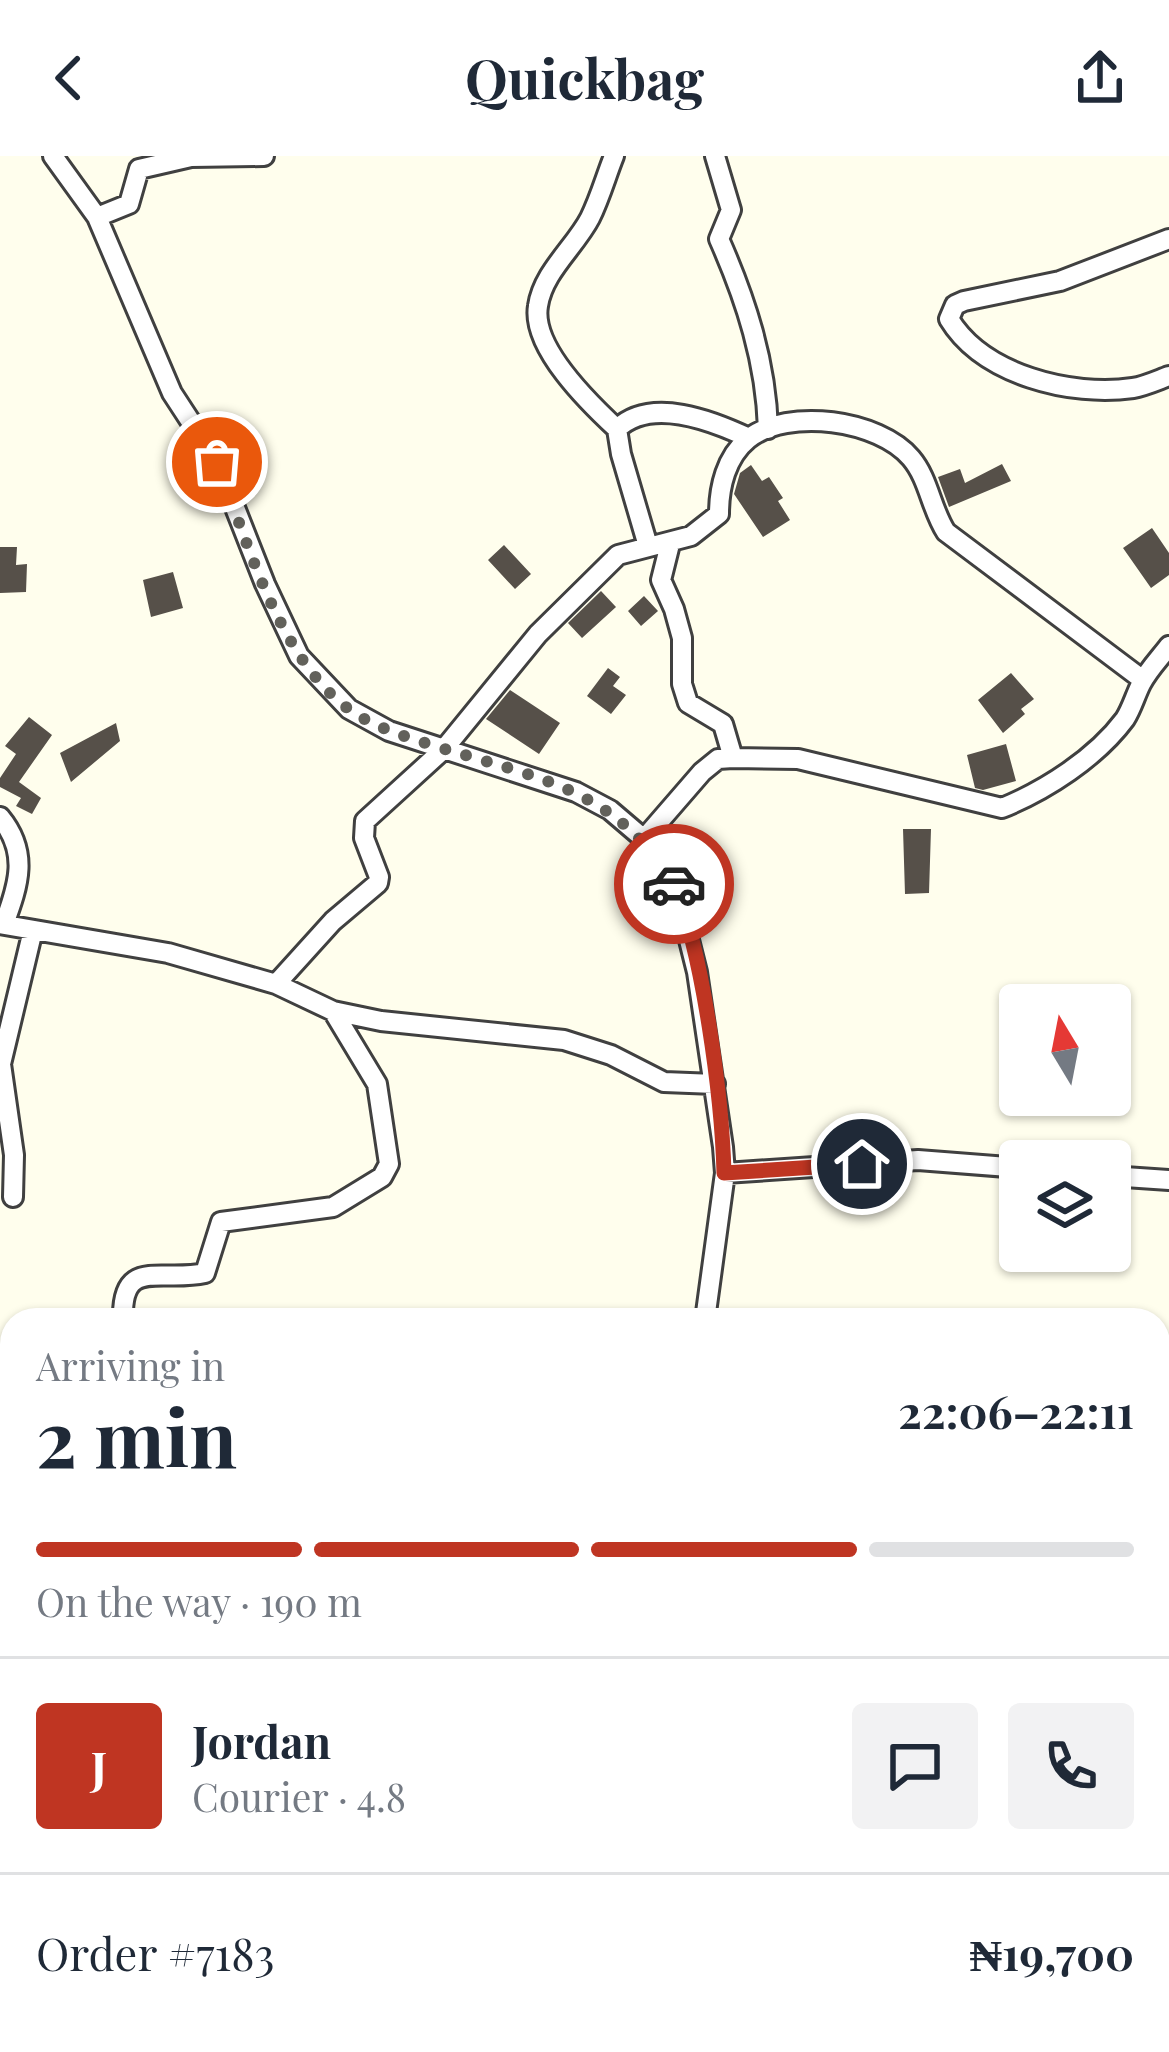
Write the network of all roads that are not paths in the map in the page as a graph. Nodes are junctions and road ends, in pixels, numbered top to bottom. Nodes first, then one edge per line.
1 (53, 156) edge
2 (264, 156) edge
3 (614, 156) edge
4 (715, 156) edge
5 (97, 217) junction
6 (1169, 239) edge
7 (1169, 376) edge
8 (617, 429) junction
9 (768, 429) junction
10 (749, 438) junction
11 (670, 544) junction
12 (638, 549) junction
13 (661, 580) junction
14 (1169, 646) edge
15 (1143, 680) junction
16 (444, 749) junction
17 (733, 758) junction
18 (0, 817) edge
19 (644, 839) junction
20 (2, 924) edge
21 (33, 930) junction
22 (276, 984) junction
23 (333, 1011) junction
24 (715, 1084) junction
25 (999, 1166) edge
26 (724, 1173) junction
27 (1131, 1177) edge
28 (1169, 1180) edge
29 (13, 1197) dead end
30 (123, 1308) edge
31 (707, 1308) edge

1 - 5 street
2 - 5 street
3 - 8 street
4 - 9 street
5 - 16 street
6 - 7 street
8 - 10 street
8 - 12 street
9 - 10 street
9 - 15 street
10 - 11 street
11 - 12 street
11 - 13 street
12 - 13 street
12 - 16 street
13 - 17 street
14 - 15 street
15 - 17 street
16 - 19 street
16 - 22 street
17 - 19 street
18 - 20 street
19 - 24 street
20 - 21 street
21 - 22 street
21 - 29 street
22 - 23 street
23 - 24 street
23 - 30 street
24 - 26 street
25 - 26 street
26 - 31 street
27 - 28 street

